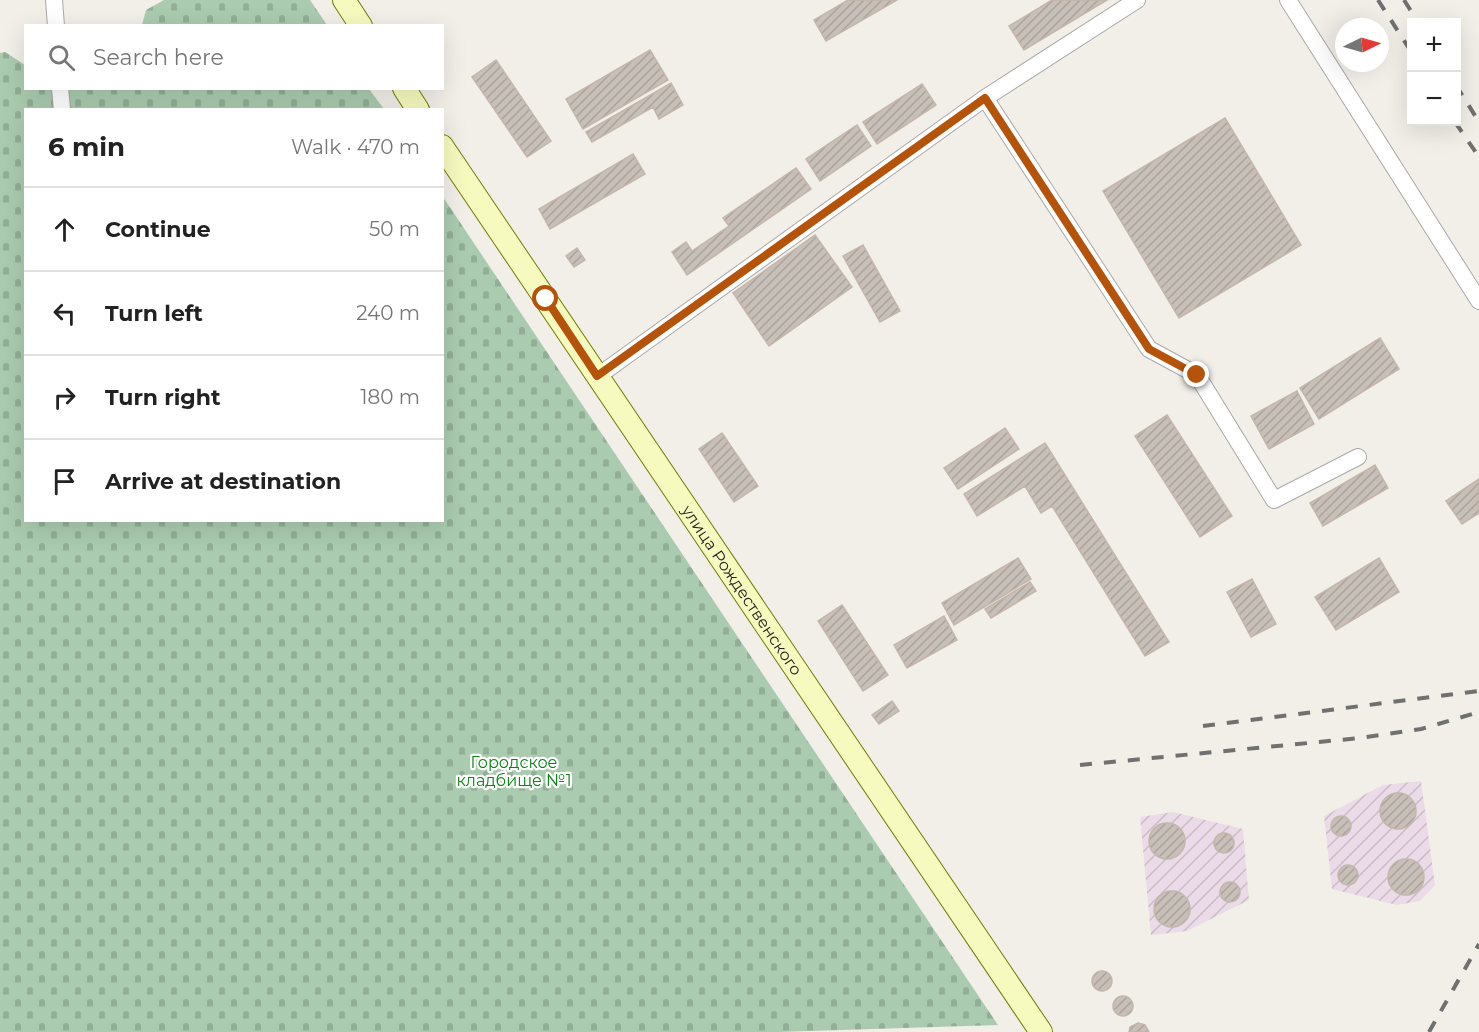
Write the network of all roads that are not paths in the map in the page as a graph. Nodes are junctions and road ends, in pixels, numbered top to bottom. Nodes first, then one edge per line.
1 (54, 0) edge
2 (344, 0) edge
3 (1137, 0) edge
4 (1288, 0) edge
5 (56, 24) edge
6 (361, 24) edge
7 (60, 90) edge
8 (405, 90) edge
9 (985, 98) junction
10 (62, 108) edge
11 (417, 108) edge
12 (444, 149) edge
13 (1479, 301) edge
14 (597, 376) junction
15 (1358, 457) dead end
16 (1038, 1031) edge

1 - 5 street
2 - 6 main road
3 - 9 street
4 - 13 street
7 - 10 street
8 - 11 main road
9 - 14 street
9 - 15 street
12 - 14 main road, улица Рождественского
14 - 16 main road, улица Рождественского

